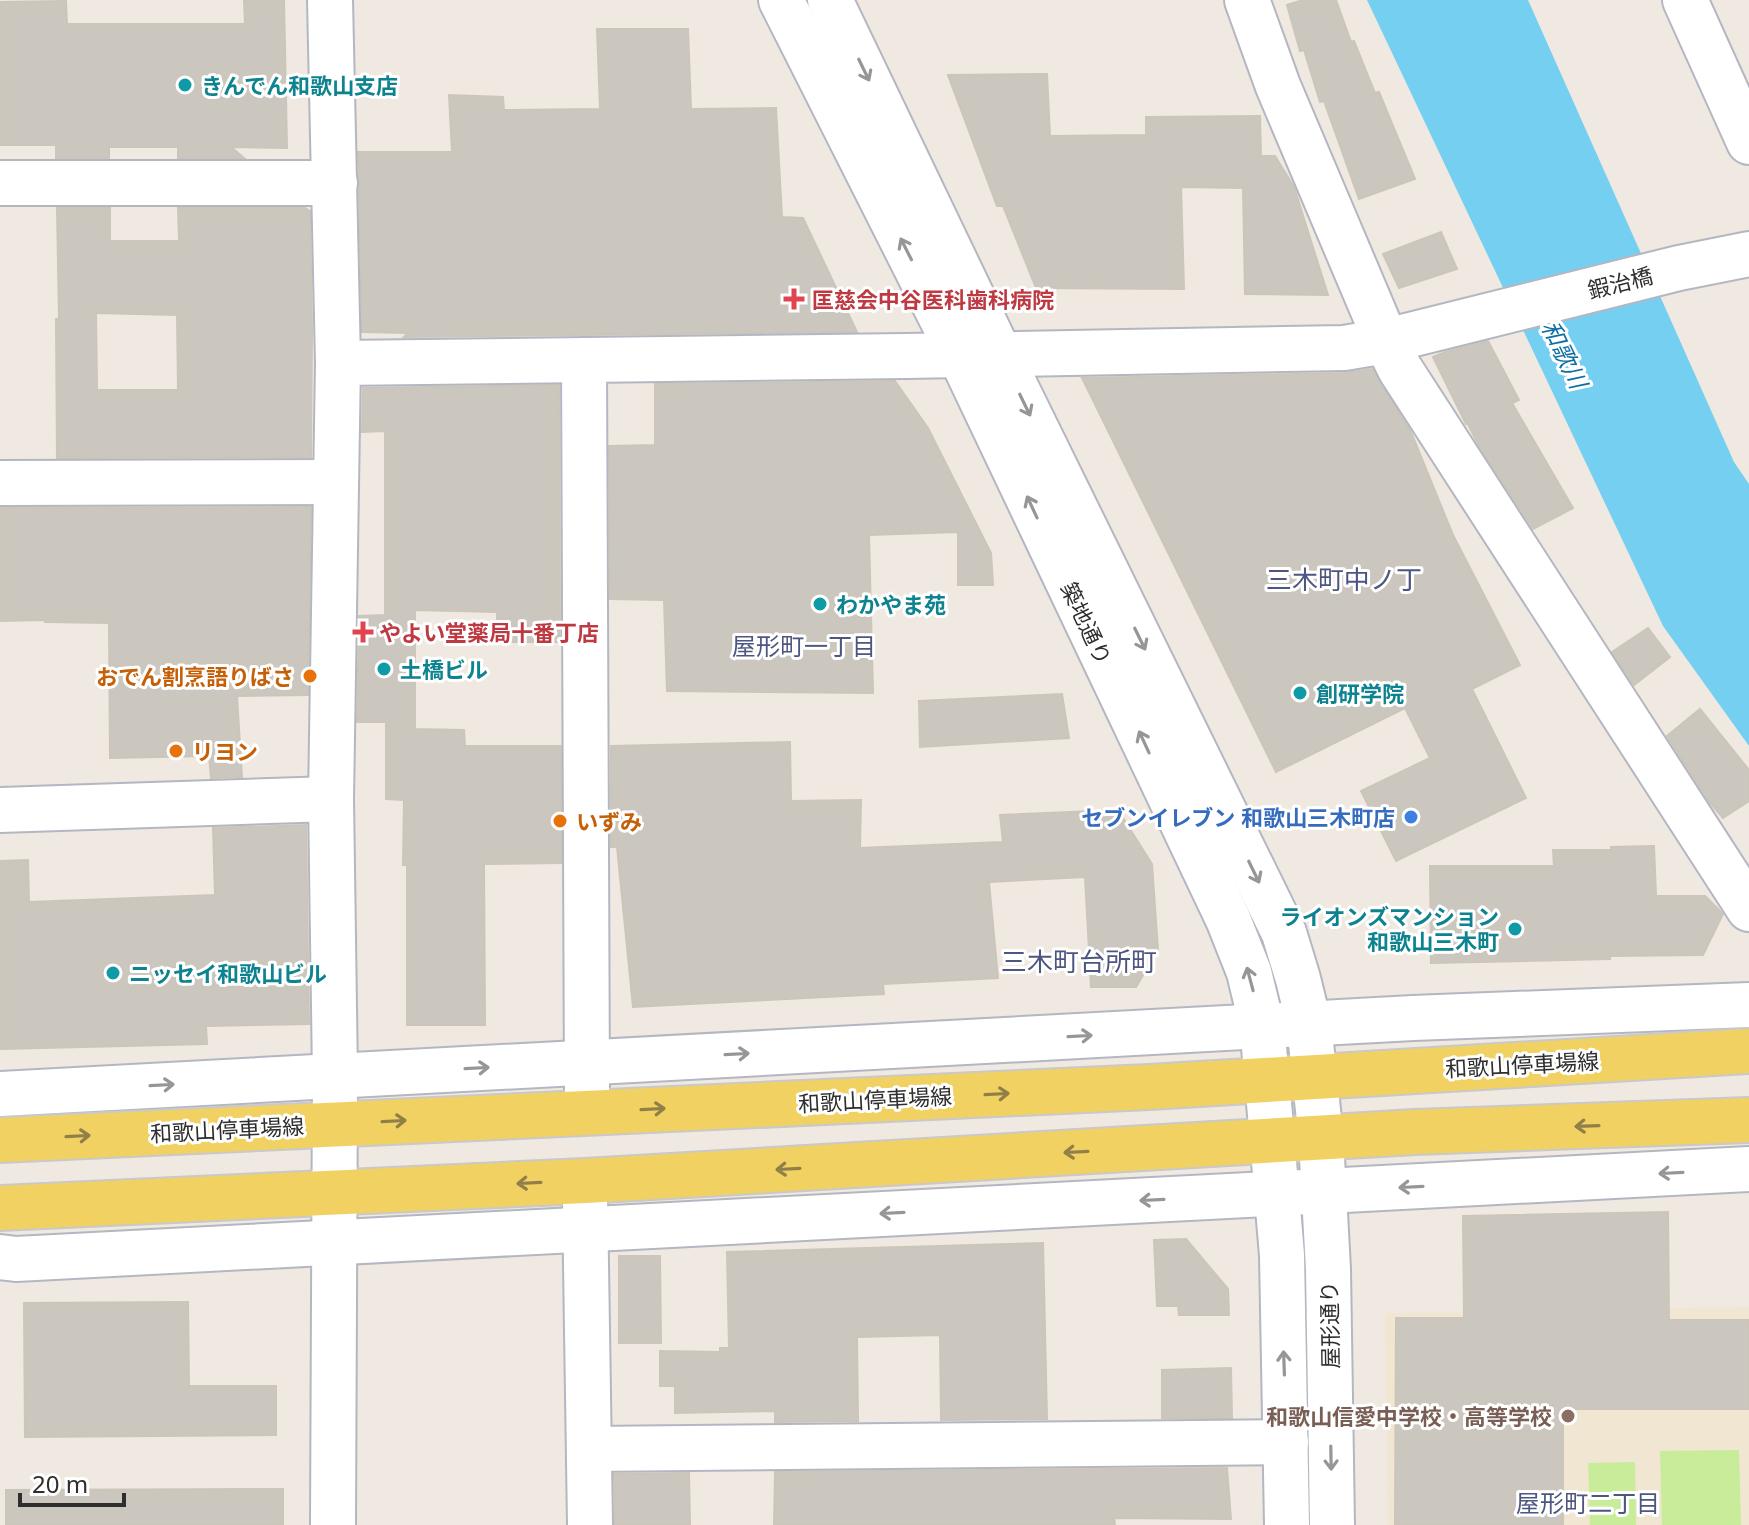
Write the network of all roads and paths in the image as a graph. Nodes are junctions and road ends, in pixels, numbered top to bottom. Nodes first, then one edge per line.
1 (330, 0) edge
2 (781, 0) edge
3 (830, 0) edge
4 (1247, 0) edge
5 (1685, 0) edge
6 (1749, 142) edge
7 (0, 183) edge
8 (335, 183) junction
9 (1749, 254) edge
10 (1386, 341) junction
11 (980, 355) junction
12 (584, 360) junction
13 (338, 363) junction
14 (336, 482) junction
15 (0, 483) edge
16 (331, 799) junction
17 (0, 810) edge
18 (1749, 909) edge
19 (1749, 1005) edge
20 (1309, 1024) junction
21 (1262, 1026) junction
22 (1749, 1051) edge
23 (586, 1062) junction
24 (335, 1076) junction
25 (1314, 1078) junction
26 (1267, 1080) junction
27 (0, 1094) edge
28 (587, 1112) junction
29 (1749, 1120) edge
30 (334, 1124) junction
31 (1321, 1139) junction
32 (0, 1140) edge
33 (1273, 1141) junction
34 (1749, 1169) edge
35 (585, 1181) junction
36 (1323, 1191) junction
37 (334, 1192) junction
38 (1277, 1193) junction
39 (0, 1208) edge
40 (586, 1229) junction
41 (334, 1242) junction
42 (0, 1257) edge
43 (1328, 1269) joint
44 (1282, 1279) joint
45 (1286, 1442) junction
46 (590, 1449) junction
47 (333, 1525) edge
48 (590, 1525) edge
49 (1287, 1525) edge
50 (1332, 1525) edge

1 - 8 street
11 -> 2 street, 築地通り
3 -> 11 street, 築地通り
4 - 10 street
5 - 6 street
7 - 8 street
8 - 13 street
9 - 10 street, 鍜治橋
10 - 11 street, 鍜治橋
10 - 18 street
11 - 12 street, 鍜治橋
11 -> 20 street, 築地通り
21 -> 11 street, 築地通り
12 - 13 street, 鍜治橋
12 - 23 street
13 - 14 street
14 - 15 street
14 - 16 street
16 - 17 street
16 - 24 street
19 - 20 street
20 - 21 street
20 - 25 street, 築地通り
23 -> 21 street
21 - 26 street, 築地通り
22 - 25 main road, 和歌山停車場線
24 -> 23 street
23 - 28 street
27 -> 24 street
24 - 30 street
25 - 26 main road, 和歌山停車場線
25 - 31 street, 築地通り
28 -> 26 main road, 和歌山停車場線
26 - 33 street, 築地通り
30 -> 28 main road, 和歌山停車場線
29 -> 31 main road
32 -> 30 main road, 和歌山停車場線
30 - 37 street
31 - 33 main road
31 - 36 street, 築地通り
33 -> 35 main road
33 - 38 street, 築地通り
34 -> 36 street
35 -> 37 main road
35 - 40 street
36 - 38 street
36 - 43 street, 築地通り
37 - 39 main road
37 - 41 street
38 -> 40 street
38 - 44 street, 築地通り
40 - 41 street
40 - 46 street
41 - 42 street
41 - 47 street
43 -> 50 street, 屋形通り
45 -> 44 street, 屋形通り
45 - 46 street
45 - 49 street, 屋形通り
46 - 48 street

